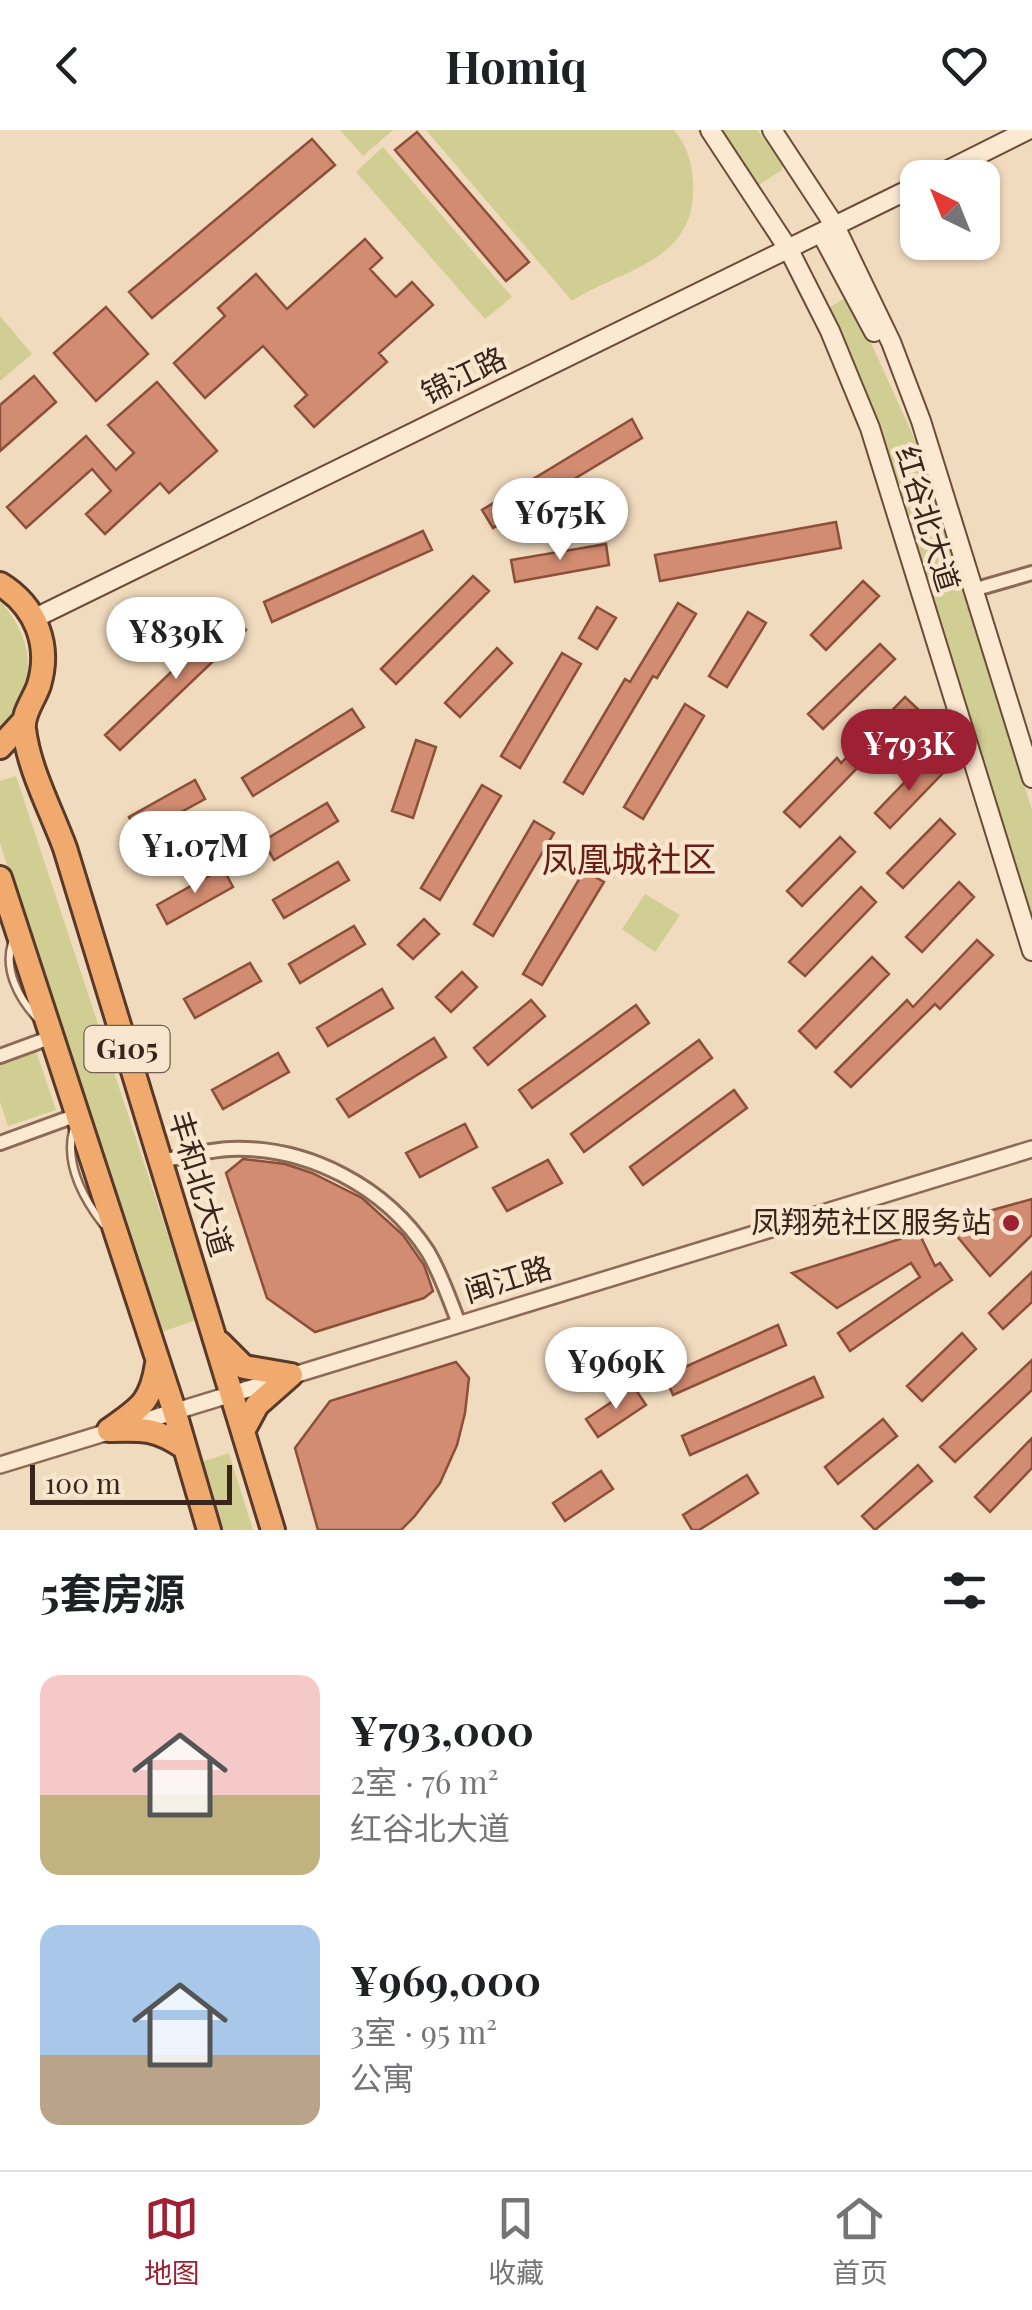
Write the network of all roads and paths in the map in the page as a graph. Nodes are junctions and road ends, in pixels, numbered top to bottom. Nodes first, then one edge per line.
1 (710, 130) edge
2 (772, 130) edge
3 (1028, 130) edge
4 (968, 160) edge
5 (900, 193) edge
6 (828, 229) junction
7 (789, 250) junction
8 (1032, 573) edge
9 (0, 584) edge
10 (974, 590) junction
11 (36, 618) junction
12 (23, 722) junction
13 (0, 746) edge
14 (1032, 778) edge
15 (0, 878) edge
16 (1032, 951) edge
17 (52, 1037) junction
18 (0, 1056) edge
19 (78, 1115) junction
20 (1, 1140) edge
21 (1032, 1149) edge
22 (161, 1161) junction
23 (459, 1324) junction
24 (215, 1338) junction
25 (158, 1361) junction
26 (290, 1375) junction
27 (232, 1393) junction
28 (174, 1410) junction
29 (109, 1430) junction
30 (243, 1431) junction
31 (185, 1448) junction
32 (0, 1465) edge
33 (209, 1530) edge
34 (273, 1530) edge

1 - 7 main road, 红谷北大道
2 - 6 main road
3 - 4 main road
5 - 6 main road, 锦江路
6 - 7 main road, 锦江路
6 - 10 main road, 红谷北大道
7 - 11 main road, 锦江路
7 - 16 main road, 红谷北大道
8 - 10 street
9 - 11 highway
10 - 14 main road, 红谷北大道
11 - 12 highway
12 - 13 highway
12 - 22 highway, 丰和北大道 / G105
15 - 17 highway, G105
17 - 18 street
17 - 19 highway, G105
19 - 20 street
19 - 25 highway, G105
21 - 23 street, 闽江路
22 - 23 street
22 - 24 highway, 丰和北大道 / G105
23 - 26 street, 闽江路
24 - 26 highway
24 - 27 highway, 丰和北大道 / G105
25 - 28 highway, G105
25 - 29 highway
26 - 27 street, 闽江路
26 - 30 highway
27 - 28 street, 闽江路
27 - 30 highway, 丰和北大道 / G105
28 - 29 street, 闽江路
28 - 31 highway, G105
29 - 31 highway
29 - 32 street, 闽江路
30 - 34 highway, 丰和北大道 / G105
31 - 33 highway, G105

